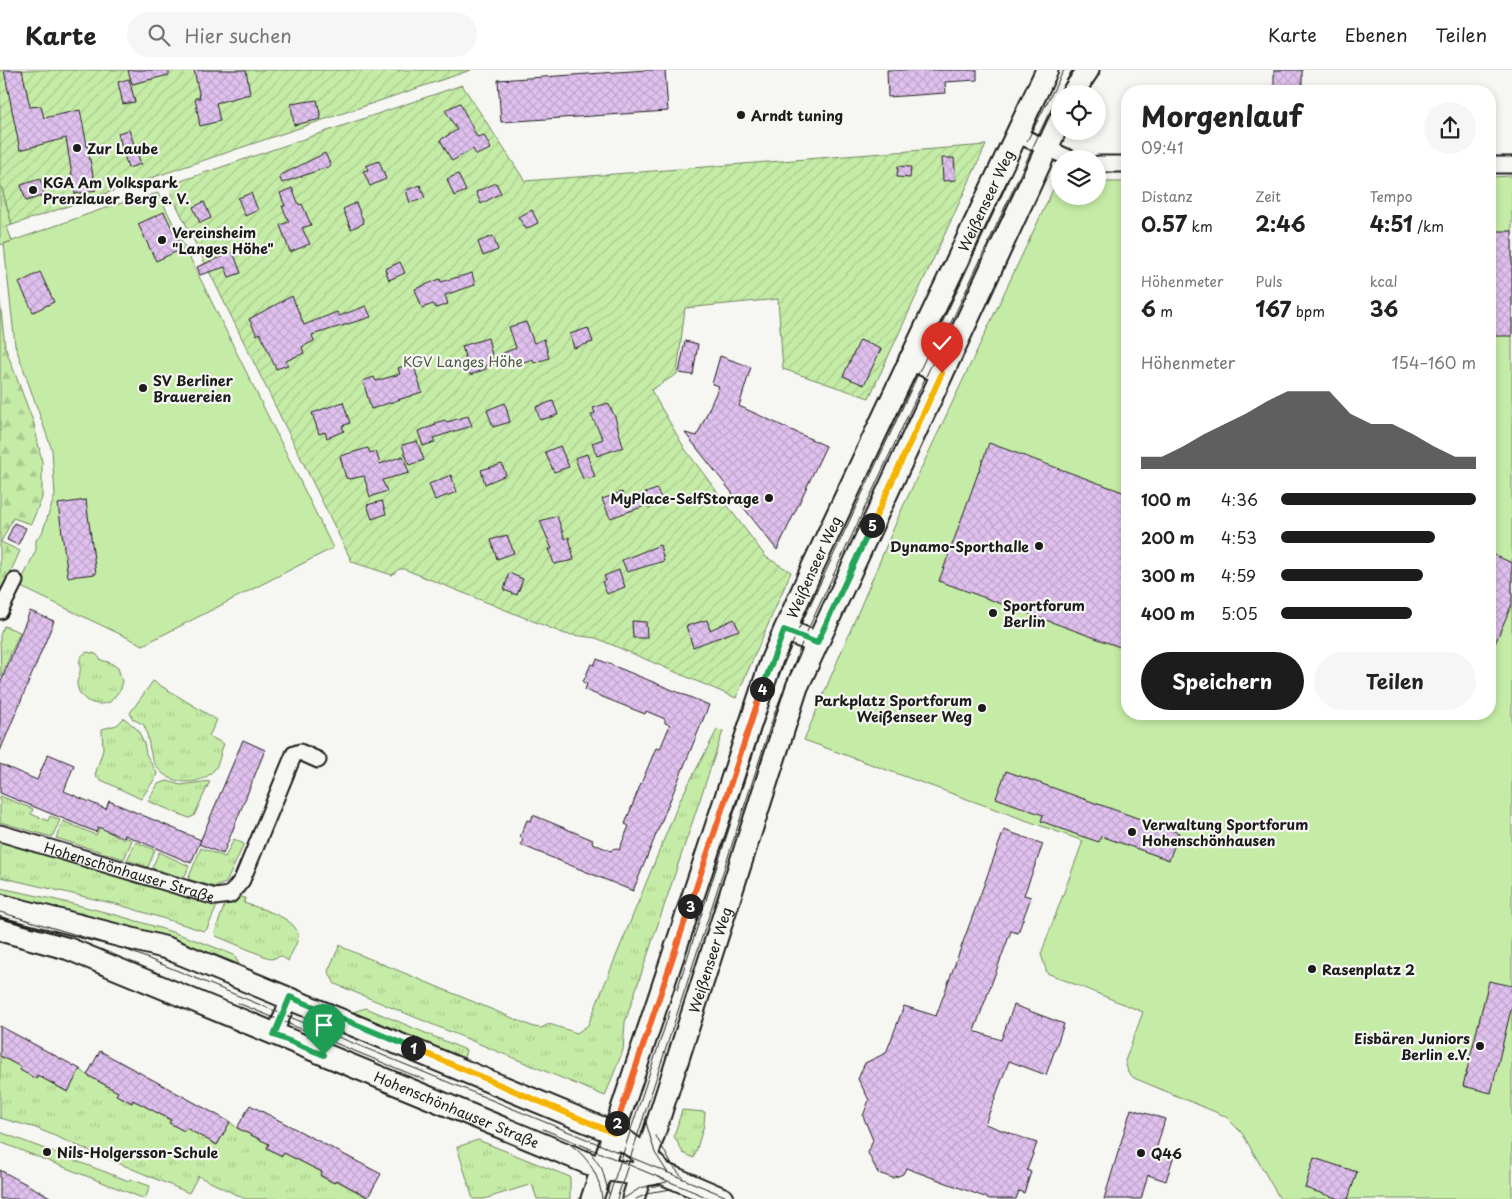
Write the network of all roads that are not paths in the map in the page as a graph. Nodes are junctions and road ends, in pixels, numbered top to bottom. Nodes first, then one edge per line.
1 (1047, 70) edge
2 (1088, 70) edge
3 (1078, 85) edge
4 (1016, 134) junction
5 (1051, 139) edge
6 (1047, 148) junction
7 (1051, 150) edge
8 (1106, 164) edge
9 (1121, 164) edge
10 (1496, 165) edge
11 (1512, 165) edge
12 (910, 359) junction
13 (942, 373) junction
14 (14, 581) dead end
15 (0, 611) edge
16 (784, 630) junction
17 (817, 643) junction
18 (318, 760) dead end
19 (0, 833) edge
20 (0, 906) edge
21 (0, 930) edge
22 (290, 997) junction
23 (274, 1035) junction
24 (614, 1133) junction
25 (650, 1168) junction
26 (602, 1169) junction
27 (592, 1199) edge
28 (633, 1199) edge
29 (723, 1199) edge

1 - 4 main road, Weißenseer Weg
2 - 3 main road
4 - 6 street
4 - 12 main road, Weißenseer Weg
5 - 6 main road, Weißenseer Weg
6 - 7 street
6 - 13 main road, Weißenseer Weg
8 - 9 street
10 - 11 street
12 - 13 main road
12 - 16 main road, Weißenseer Weg
13 - 17 main road, Weißenseer Weg
14 - 15 street
16 - 17 main road
16 - 24 main road, Weißenseer Weg
17 - 25 main road, Weißenseer Weg
18 - 19 street, Hohenschönhauser Straße
20 - 22 main road
21 - 23 main road, Hohenschönhauser Straße
22 - 23 street
22 - 24 main road
23 - 26 main road, Hohenschönhauser Straße
24 - 25 main road
24 - 26 main road, Weißenseer Weg
25 - 26 main road, Hohenschönhauser Straße
25 - 28 main road, Weißenseer Weg
25 - 29 main road
26 - 27 main road, Weißenseer Weg

